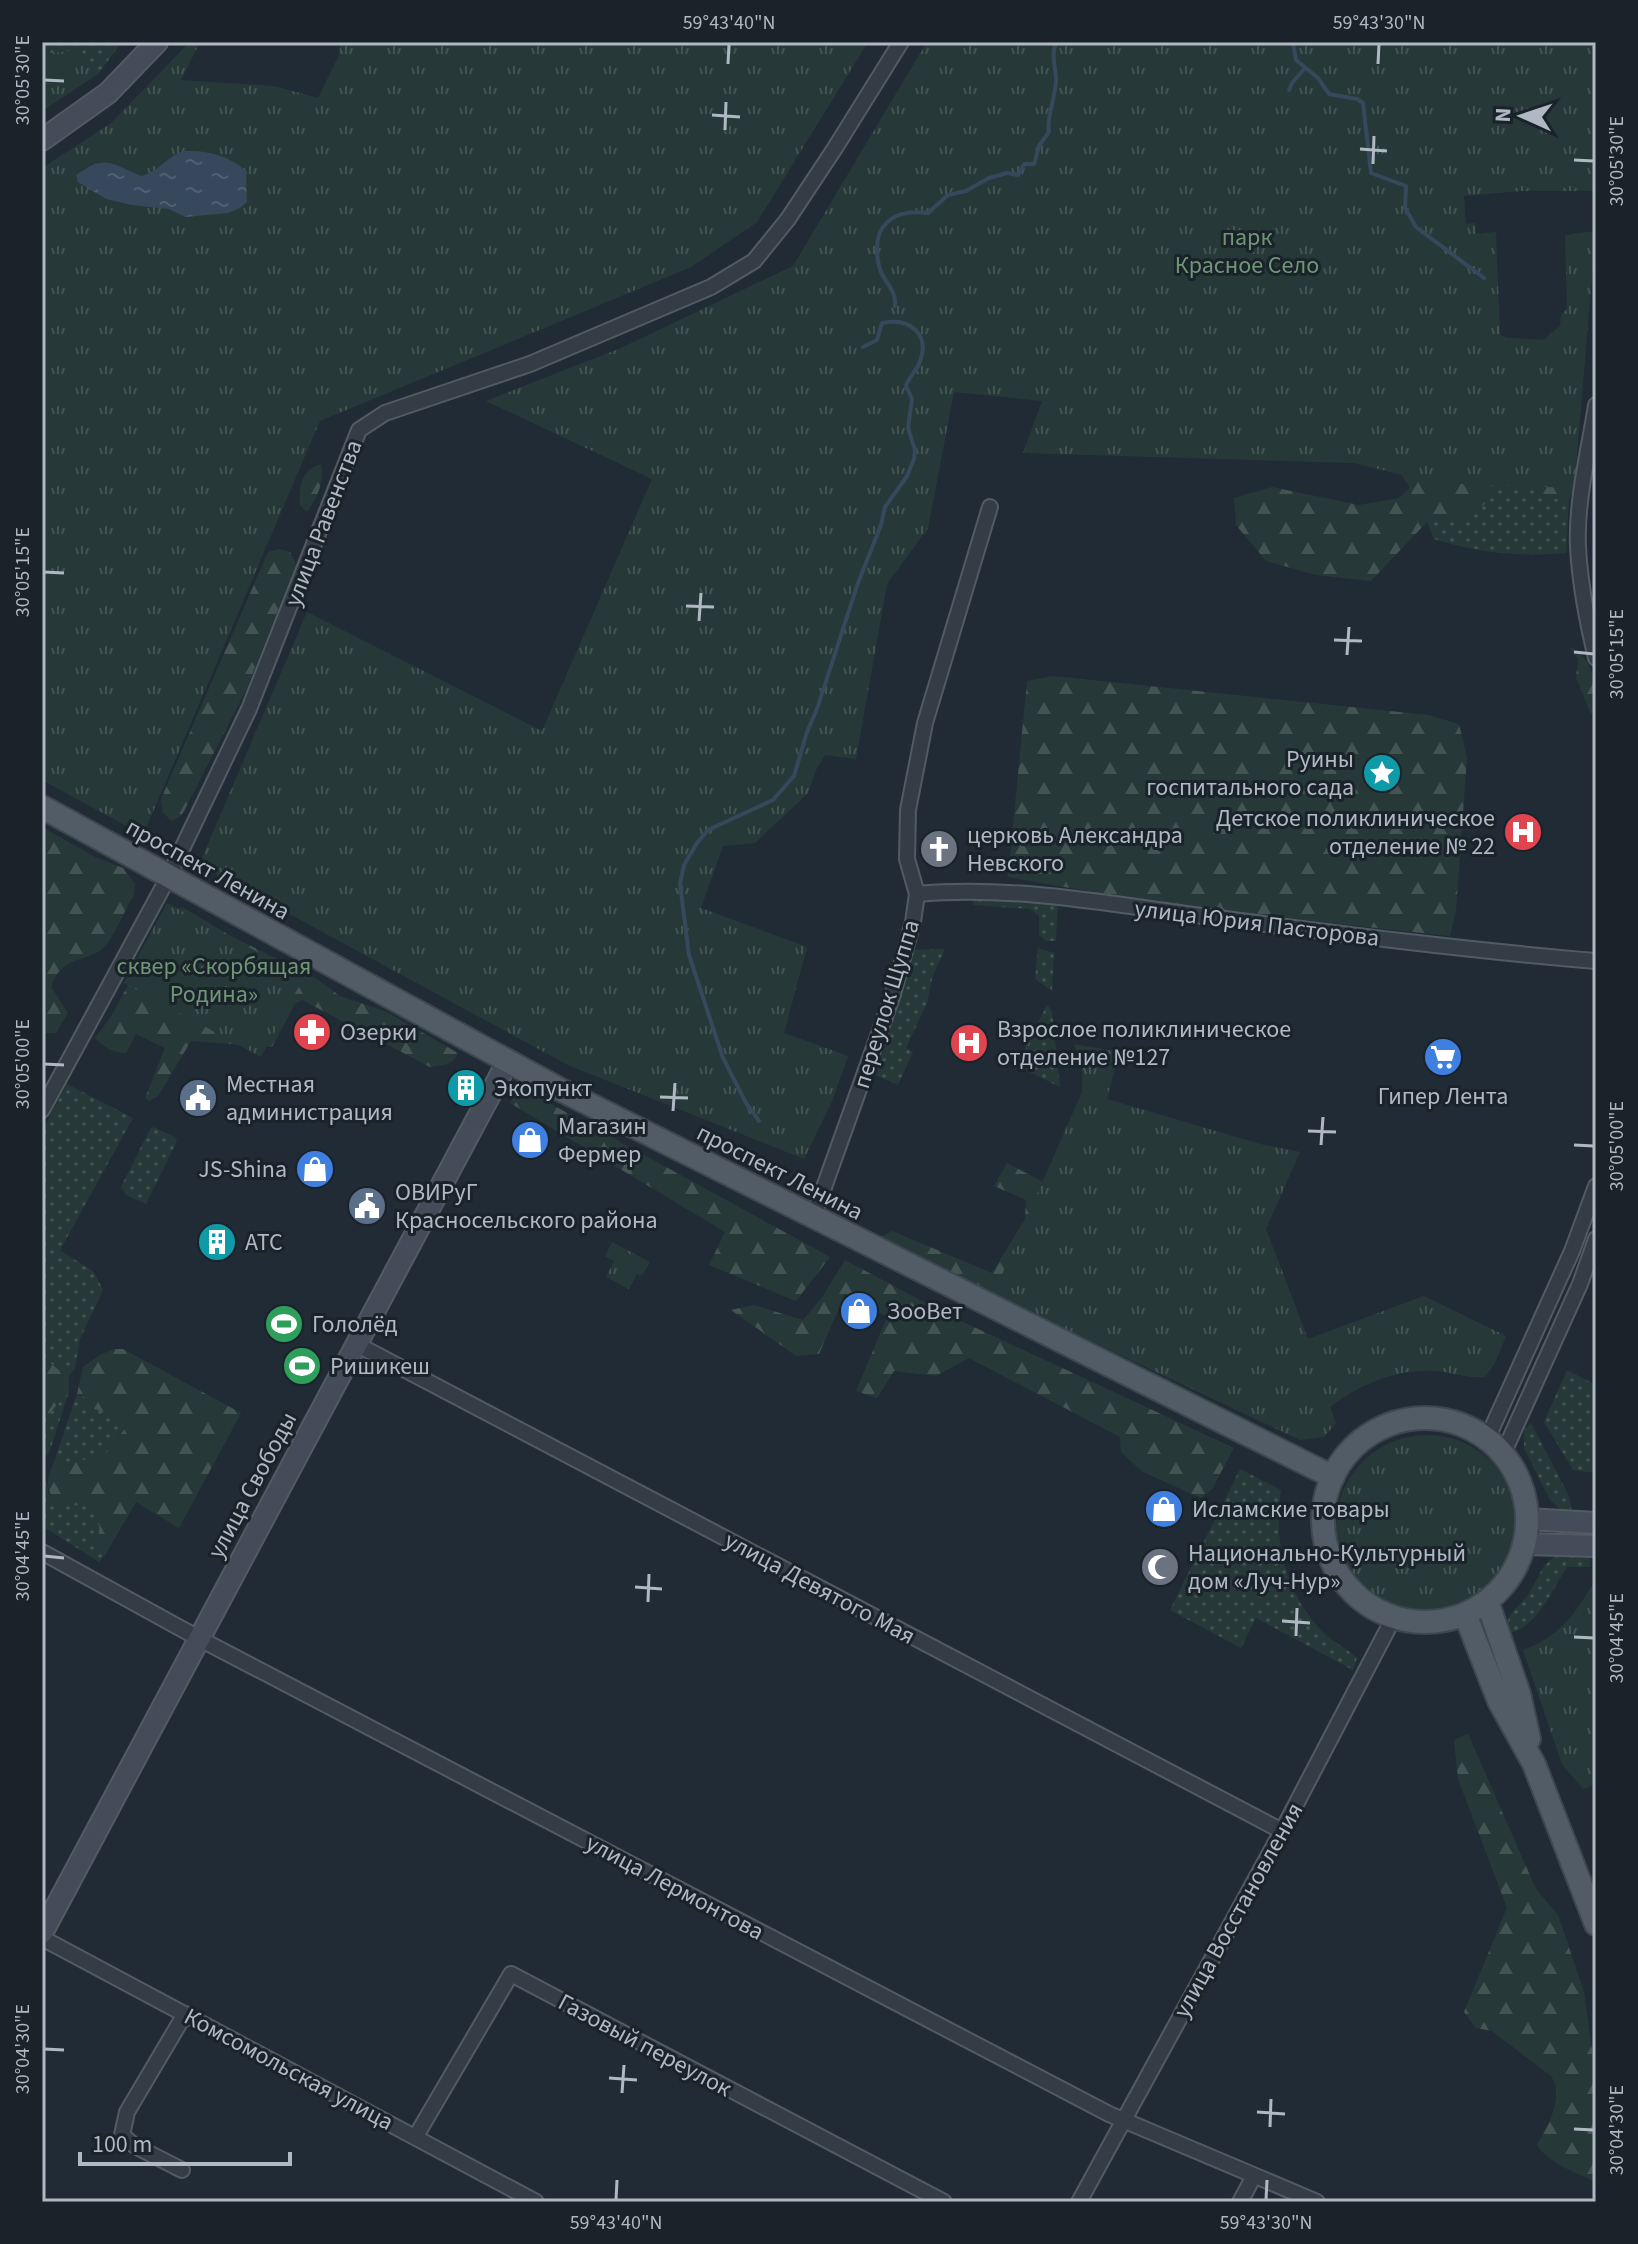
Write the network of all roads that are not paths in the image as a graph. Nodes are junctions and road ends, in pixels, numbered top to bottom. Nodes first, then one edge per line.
1 (157, 42) edge
2 (901, 42) edge
3 (42, 140) edge
4 (1596, 405) edge
5 (990, 507) dead end
6 (1596, 658) edge
7 (42, 807) edge
8 (169, 876) junction
9 (917, 894) junction
10 (1596, 961) edge
11 (508, 1061) junction
12 (42, 1110) edge
13 (1596, 1186) edge
14 (813, 1218) junction
15 (1596, 1239) edge
16 (358, 1345) junction
17 (1495, 1446) junction
18 (1333, 1477) junction
19 (1527, 1519) junction
20 (1596, 1523) edge
21 (1525, 1544) junction
22 (1596, 1546) edge
23 (42, 1552) edge
24 (1487, 1601) junction
25 (1465, 1614) junction
26 (1394, 1617) junction
27 (200, 1639) junction
28 (1534, 1764) junction
29 (1282, 1831) junction
30 (1596, 1924) edge
31 (42, 1936) edge
32 (185, 2014) junction
33 (1122, 2120) junction
34 (416, 2136) junction
35 (182, 2170) dead end
36 (1254, 2176) junction
37 (536, 2202) edge
38 (944, 2202) edge
39 (1079, 2202) edge
40 (1240, 2202) edge
41 (1317, 2202) edge

1 - 3 main road
2 - 8 street, улица Равенства
4 - 6 street
5 - 9 street, переулок Щуппа
7 - 8 main road, проспект Ленина
8 - 11 main road, проспект Ленина
8 - 12 street, улица Равенства
9 - 10 street, улица Юрия Пасторова
9 - 14 street, переулок Щуппа
11 - 14 main road, проспект Ленина
11 - 16 main road, улица Свободы
13 - 17 street
14 - 18 main road, проспект Ленина
15 - 17 street
16 - 27 main road, улица Свободы
16 - 29 street, улица Девятого Мая
17 - 18 main road
17 - 19 main road
18 - 26 main road
19 - 20 main road
19 - 21 main road
21 - 22 main road
21 - 24 main road
23 - 27 street, улица Лермонтова
24 - 25 main road
24 - 28 main road
25 - 26 main road
25 - 28 main road
26 - 29 street, улица Восстановления
27 - 31 main road, улица Свободы
27 - 33 street, улица Лермонтова
28 - 30 main road
29 - 33 street, улица Восстановления
31 - 32 street, Комсомольская улица
32 - 34 street, Комсомольская улица
32 - 35 street
33 - 36 street, улица Лермонтова
33 - 39 street, улица Восстановления
34 - 37 street, Комсомольская улица
34 - 38 street, Газовый переулок
36 - 40 street
36 - 41 street, улица Лермонтова

